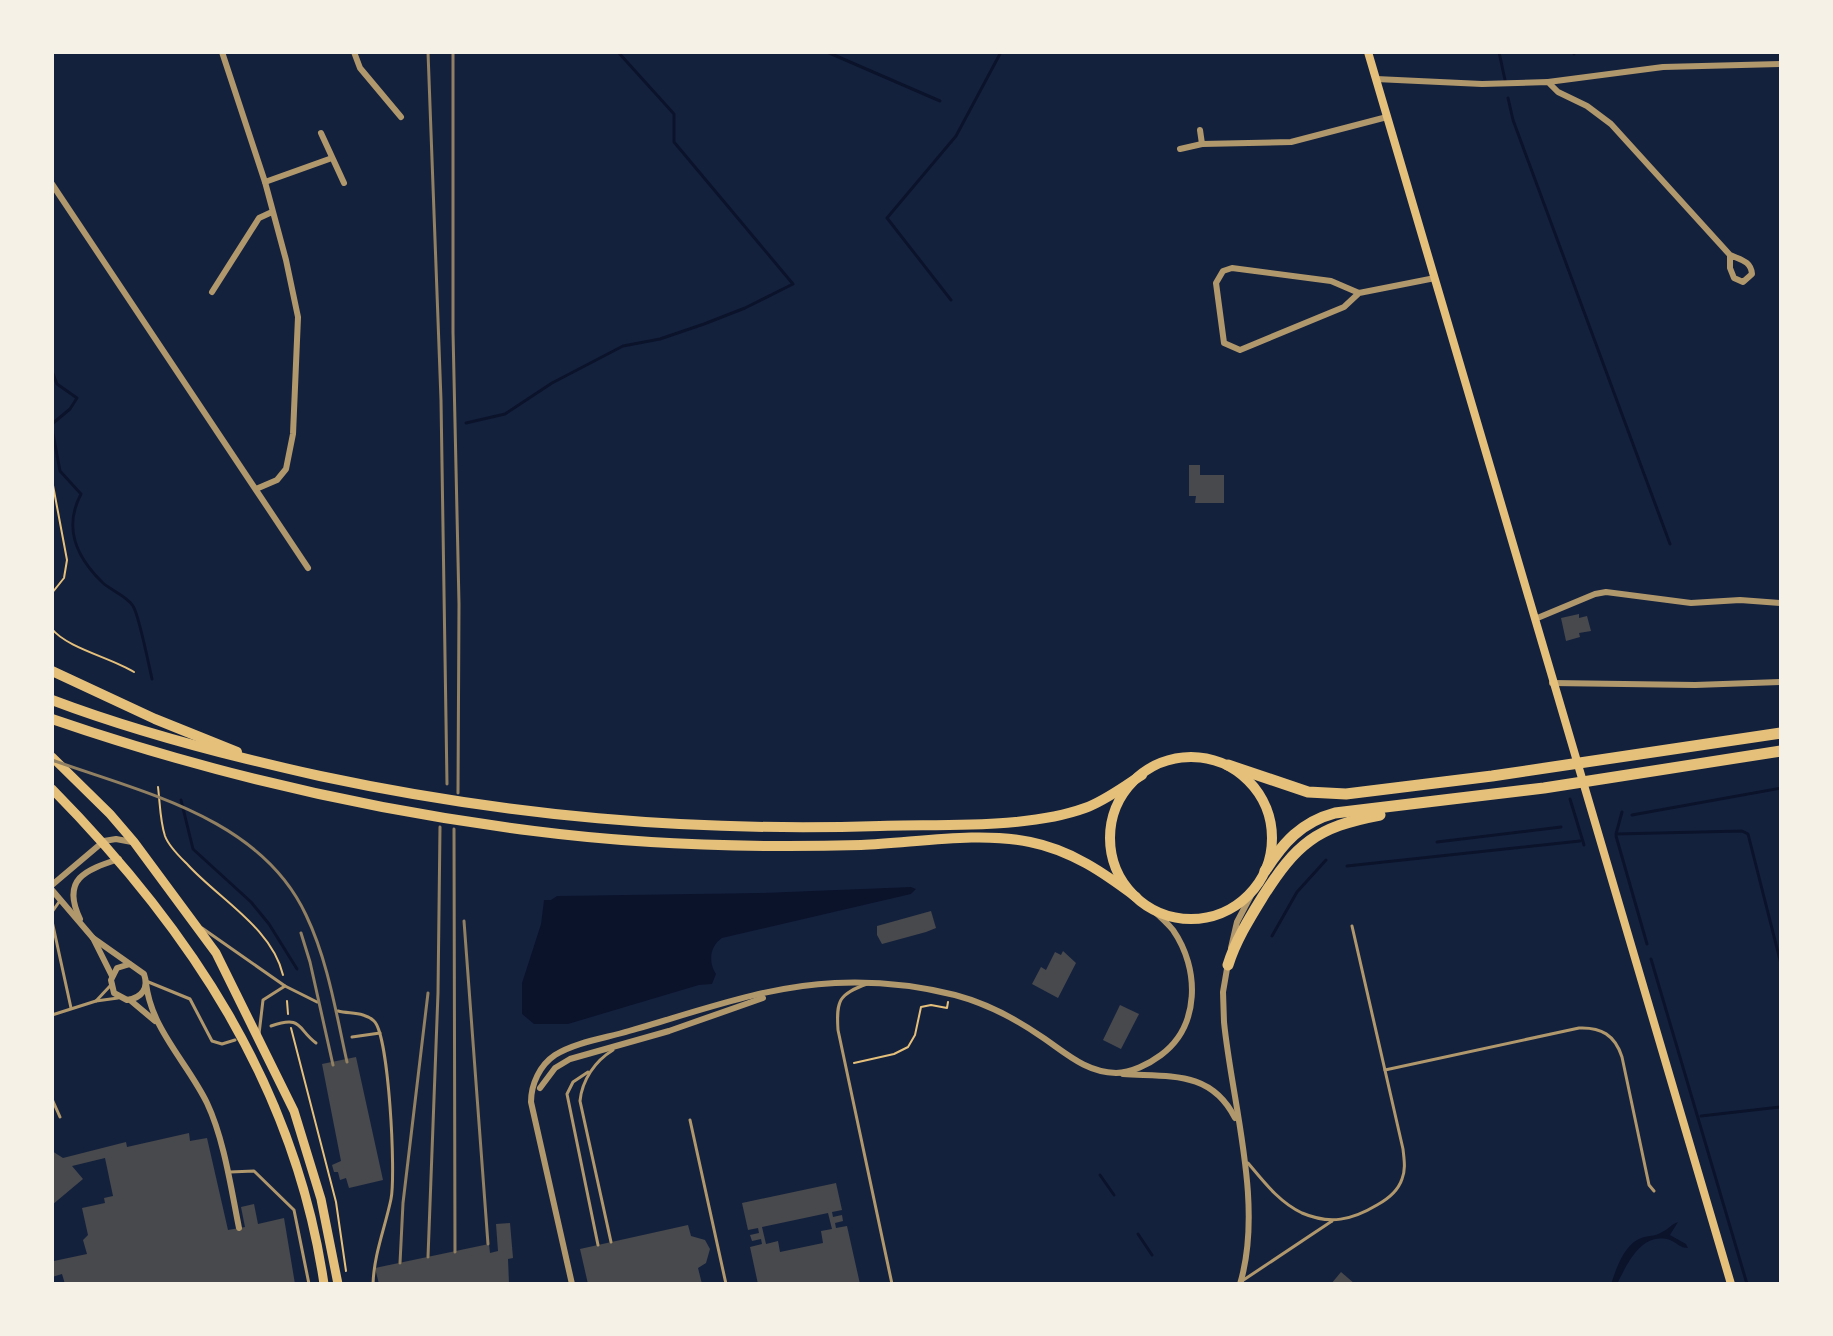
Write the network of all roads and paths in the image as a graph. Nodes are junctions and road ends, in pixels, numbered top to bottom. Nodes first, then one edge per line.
1 (222, 52) edge
2 (354, 52) edge
3 (1368, 52) edge
4 (1781, 64) edge
5 (1376, 79) junction
6 (1548, 82) junction
7 (401, 117) dead end
8 (1387, 117) junction
9 (1200, 130) dead end
10 (321, 133) dead end
11 (1202, 144) junction
12 (1180, 149) dead end
13 (332, 158) junction
14 (265, 182) junction
15 (344, 183) dead end
16 (52, 184) edge
17 (272, 212) junction
18 (1730, 255) junction
19 (1435, 278) junction
20 (212, 292) dead end
21 (1359, 293) junction
22 (52, 480) edge
23 (256, 489) junction
24 (308, 568) dead end
25 (52, 593) edge
26 (1781, 603) edge
27 (1535, 619) junction
28 (52, 629) edge
29 (52, 671) edge
30 (134, 672) dead end
31 (1781, 682) edge
32 (1552, 683) junction
33 (52, 700) edge
34 (52, 719) edge
35 (1781, 733) edge
36 (1781, 751) edge
37 (52, 757) edge
38 (260, 763) junction
39 (1228, 765) junction
40 (1142, 775) junction
41 (158, 787) dead end
42 (52, 789) edge
43 (1439, 803) junction
44 (104, 841) junction
45 (134, 842) junction
46 (119, 859) junction
47 (1265, 871) junction
48 (1257, 884) junction
49 (52, 887) edge
50 (1136, 897) junction
51 (61, 901) junction
52 (1147, 905) junction
53 (52, 912) edge
54 (52, 921) edge
55 (193, 921) junction
56 (1352, 926) dead end
57 (85, 928) junction
58 (93, 938) junction
59 (130, 964) junction
60 (1228, 965) junction
61 (112, 976) junction
62 (283, 976) dead end
63 (146, 982) junction
64 (875, 982) junction
65 (111, 985) junction
66 (285, 986) junction
67 (781, 991) junction
68 (120, 998) junction
69 (129, 1000) junction
70 (96, 1001) junction
71 (287, 1001) dead end
72 (317, 1002) dead end
73 (948, 1002) dead end
74 (71, 1008) junction
75 (338, 1011) dead end
76 (52, 1015) edge
77 (290, 1022) junction
78 (158, 1023) junction
79 (271, 1026) dead end
80 (380, 1033) junction
81 (352, 1037) dead end
82 (259, 1038) junction
83 (235, 1040) dead end
84 (316, 1043) dead end
85 (622, 1045) junction
86 (852, 1067) dead end
87 (591, 1070) junction
88 (1385, 1070) junction
89 (1120, 1073) junction
90 (540, 1088) dead end
91 (52, 1099) edge
92 (60, 1117) dead end
93 (690, 1120) dead end
94 (1238, 1124) junction
95 (1242, 1157) junction
96 (228, 1172) junction
97 (1654, 1191) dead end
98 (1332, 1221) junction
99 (239, 1228) dead end
100 (611, 1242) dead end
101 (598, 1245) dead end
102 (347, 1273) dead end
103 (1240, 1283) edge
104 (309, 1284) edge
105 (324, 1284) edge
106 (338, 1284) edge
107 (373, 1284) edge
108 (572, 1284) edge
109 (726, 1284) edge
110 (892, 1284) edge
111 (1731, 1284) edge

1 - 14 street
2 - 7 street
3 - 5 main road
4 - 6 street
5 - 6 street
5 - 8 main road
6 - 18 street
8 - 11 street
8 - 19 main road
9 - 11 street
10 - 13 street
11 - 12 street
13 - 14 street
13 - 15 street
14 - 17 street
16 - 23 street
17 - 20 street
17 - 23 street
18 - 18 street
19 - 21 street
19 - 27 main road
21 - 21 street
22 - 25 path
23 - 24 street
26 - 27 street
27 - 32 main road
28 - 30 path
29 - 38 highway
31 - 32 street
32 - 111 main road
33 - 38 highway
34 - 50 highway
35 - 39 highway
36 - 43 highway
37 - 45 main road
38 - 40 highway
39 - 40 highway
39 - 47 highway
40 - 50 highway
41 - 62 path
42 - 44 main road
43 - 47 highway
43 - 60 highway
44 - 45 street
44 - 46 main road
44 - 49 street
45 - 55 main road
46 - 57 street
46 - 105 main road
47 - 48 highway
48 - 52 highway
48 - 60 street
49 - 51 street
50 - 52 highway
51 - 53 lane
51 - 57 street
52 - 89 street
54 - 74 lane
55 - 66 lane
55 - 82 main road
56 - 88 lane
57 - 58 street
58 - 59 street
58 - 61 street
59 - 61 street
59 - 63 street
60 - 94 street
61 - 65 street
63 - 69 street
63 - 78 street
63 - 83 lane
64 - 67 street
64 - 89 street
64 - 110 lane
65 - 68 street
65 - 70 lane
66 - 72 lane
66 - 82 lane
67 - 85 street
67 - 108 street
68 - 69 street
68 - 70 lane
69 - 78 street
70 - 74 lane
71 - 77 path
73 - 86 path
74 - 76 lane
75 - 80 lane
77 - 79 lane
77 - 84 lane
77 - 102 path
78 - 96 street
80 - 81 lane
80 - 107 lane
82 - 106 main road
85 - 87 lane
85 - 90 street
87 - 100 lane
87 - 101 lane
88 - 97 lane
88 - 98 lane
89 - 94 street
91 - 92 lane
93 - 109 lane
94 - 95 street
95 - 98 lane
95 - 103 street
96 - 99 street
96 - 104 lane
98 - 103 lane

